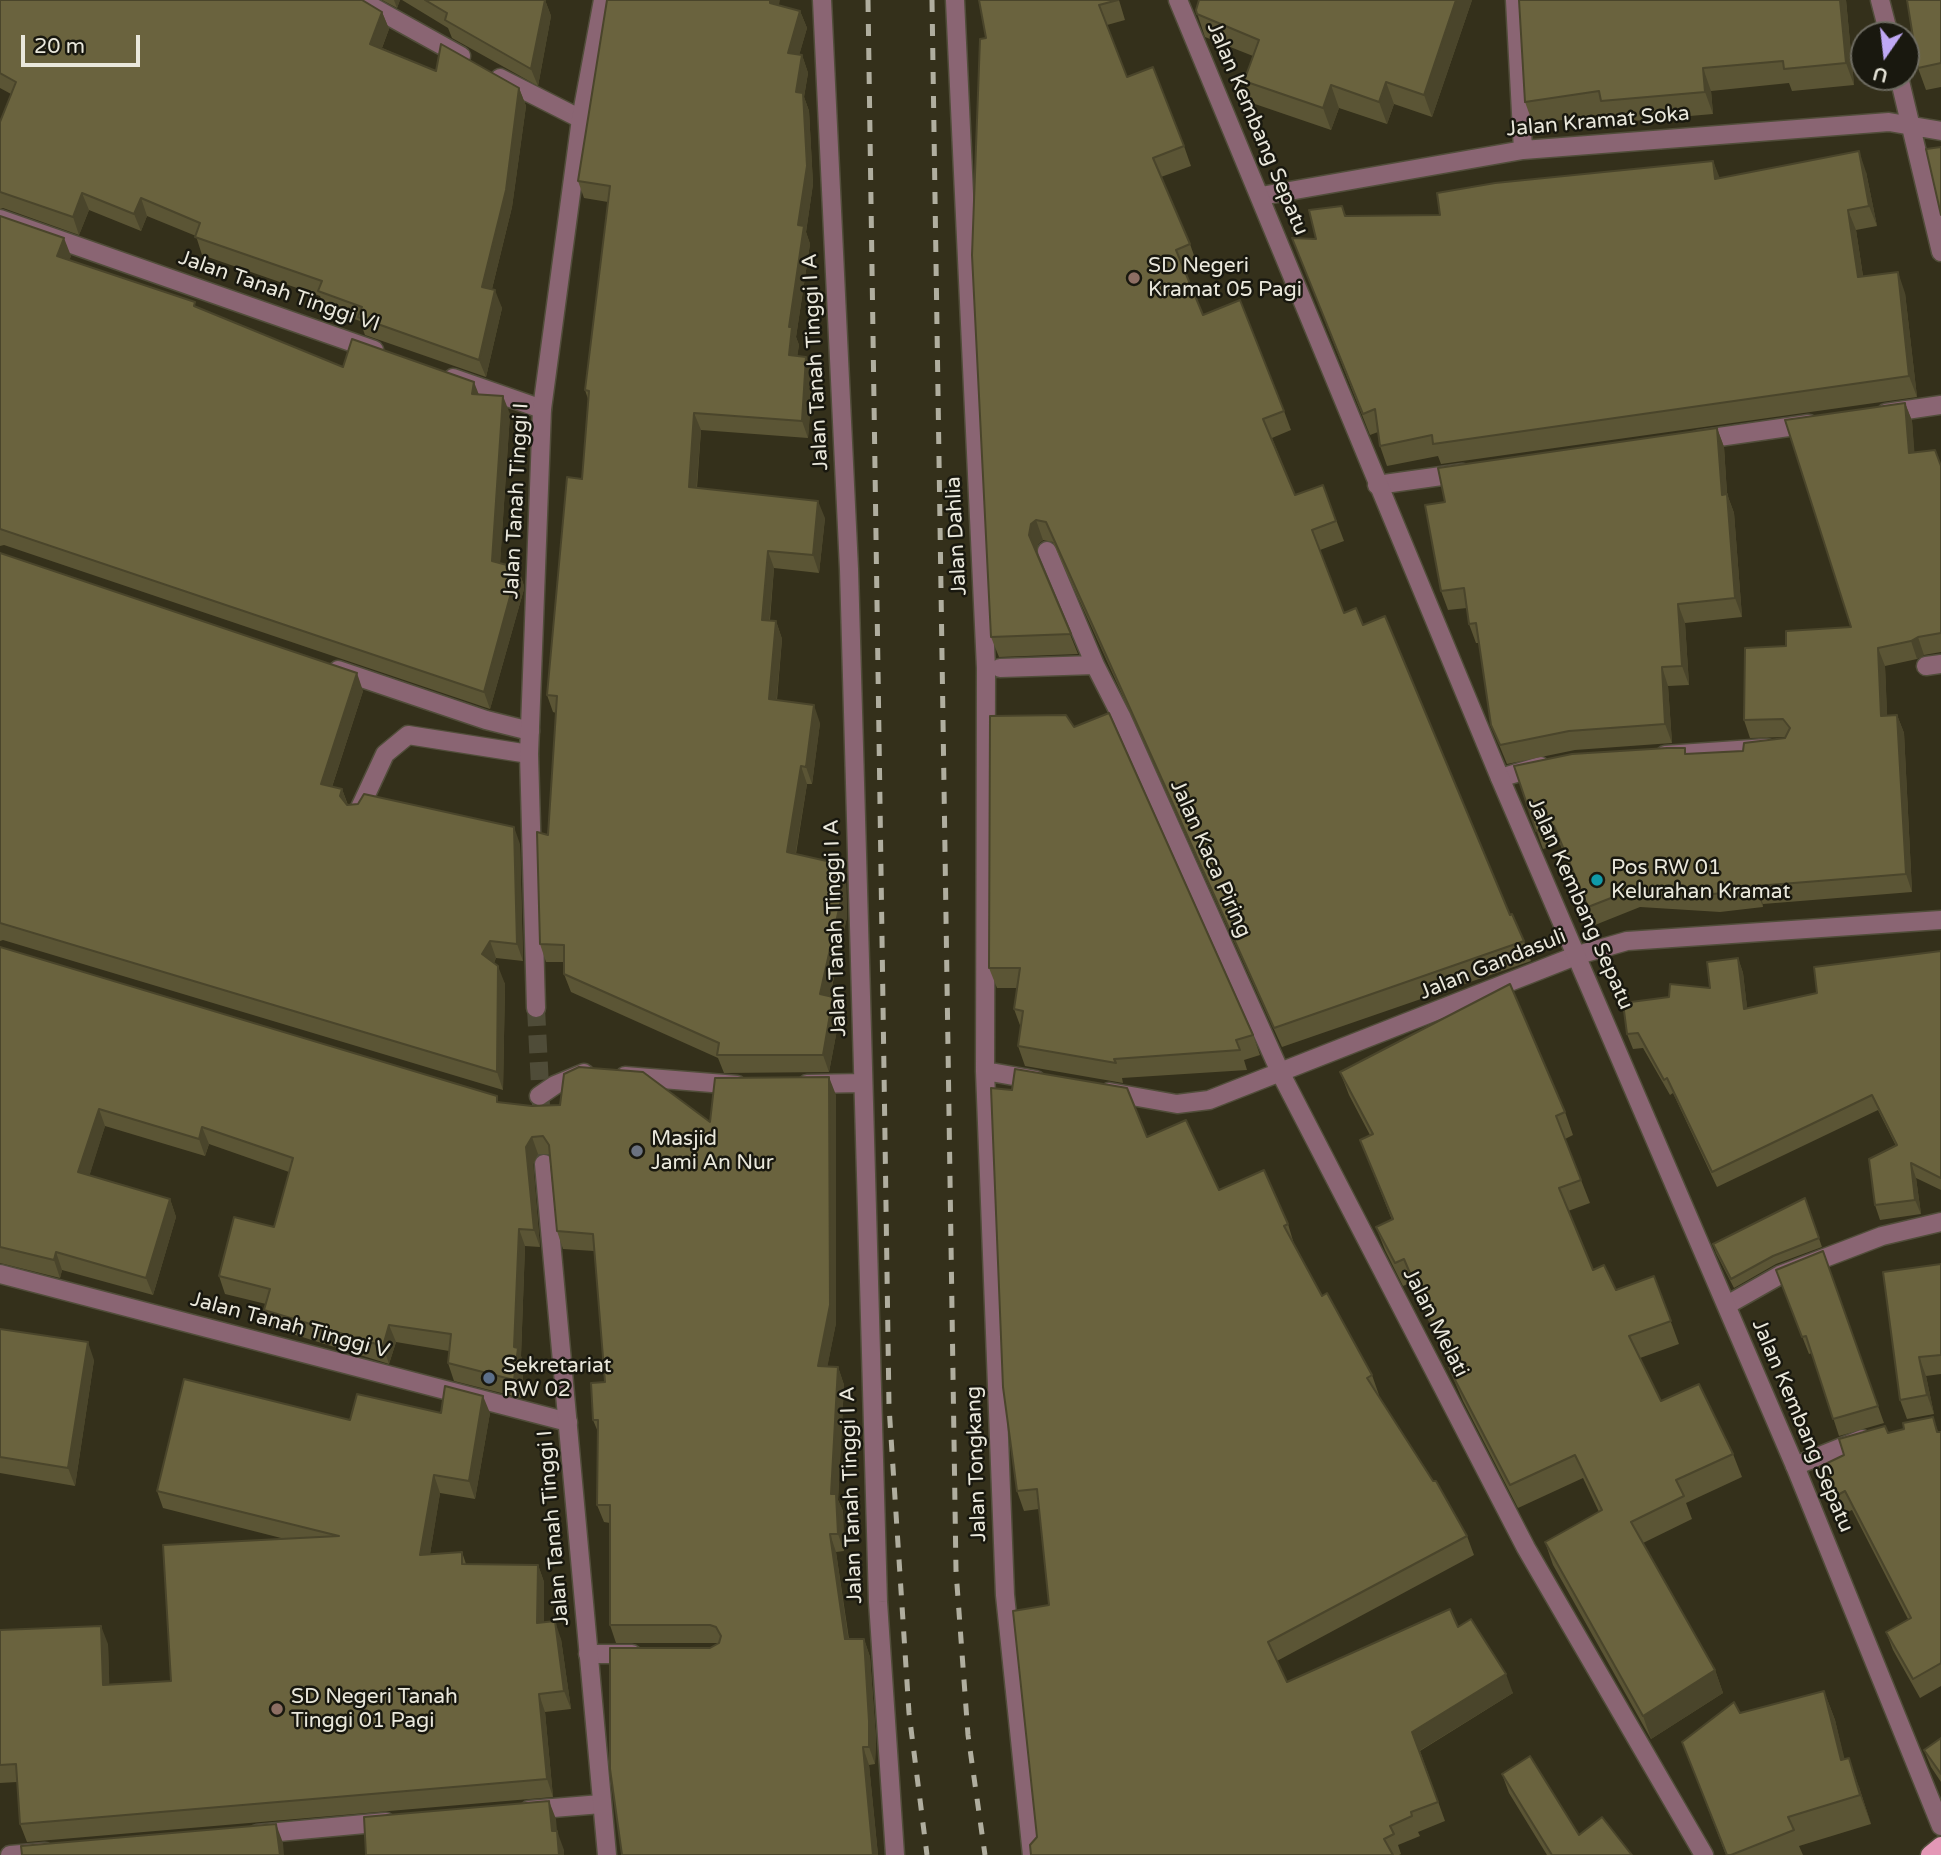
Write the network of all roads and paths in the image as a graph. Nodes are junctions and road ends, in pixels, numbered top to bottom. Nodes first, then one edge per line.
1 (360, 0) edge
2 (603, 0) edge
3 (822, 0) edge
4 (955, 0) edge
5 (1178, 0) edge
6 (1515, 0) edge
7 (1880, 0) edge
8 (1885, 21) edge
9 (1902, 91) edge
10 (581, 119) junction
11 (1911, 126) junction
12 (1941, 131) edge
13 (1523, 150) junction
14 (1261, 196) junction
15 (0, 219) edge
16 (1941, 252) edge
17 (387, 355) edge
18 (439, 373) edge
19 (1941, 405) edge
20 (542, 409) junction
21 (1872, 415) edge
22 (1831, 421) edge
23 (1680, 442) edge
24 (1487, 470) edge
25 (1377, 485) junction
26 (1047, 551) edge
27 (315, 663) edge
28 (1095, 665) junction
29 (1000, 668) dead end
30 (530, 731) junction
31 (1785, 747) edge
32 (529, 754) junction
33 (1647, 757) edge
34 (1564, 763) edge
35 (1500, 778) junction
36 (358, 812) edge
37 (1941, 920) edge
38 (1578, 955) junction
39 (536, 1008) tunnel mouth
40 (985, 1071) junction
41 (1281, 1074) junction
42 (863, 1083) junction
43 (1053, 1083) edge
44 (786, 1084) edge
45 (760, 1085) edge
46 (1094, 1090) edge
47 (536, 1106) edge
48 (544, 1164) tunnel mouth
49 (1941, 1222) edge
50 (0, 1274) edge
51 (1727, 1305) junction
52 (568, 1422) junction
53 (1878, 1436) edge
54 (1795, 1466) junction
55 (588, 1654) junction
56 (651, 1654) edge
57 (601, 1804) junction
58 (515, 1811) edge
59 (405, 1821) edge
60 (1941, 1826) edge
61 (242, 1835) edge
62 (1941, 1846) edge
63 (64, 1850) edge
64 (10, 1855) edge
65 (607, 1855) edge
66 (895, 1855) edge
67 (1032, 1855) edge
68 (1704, 1855) edge
69 (1930, 1855) edge

1 - 10 street
2 - 10 street, Jalan Tanah Tinggi I
3 - 42 street, Jalan Tanah Tinggi I A
4 - 40 street, Jalan Dahlia
5 - 14 street, Jalan Kembang Sepatu
6 - 13 street
7 - 8 street
9 - 11 street
10 - 20 street, Jalan Tanah Tinggi I
11 - 12 street, Jalan Kramat Soka
11 - 13 street, Jalan Kramat Soka
11 - 16 street
13 - 14 street, Jalan Kramat Soka
14 - 25 street, Jalan Kembang Sepatu
15 - 17 street, Jalan Tanah Tinggi VI
18 - 20 street
19 - 21 street
20 - 30 street, Jalan Tanah Tinggi I
22 - 23 street
24 - 25 street
25 - 35 street, Jalan Kembang Sepatu
26 - 28 street, Jalan Kaca Piring
27 - 30 street
28 - 29 street
28 - 41 street, Jalan Kaca Piring
30 - 32 street, Jalan Tanah Tinggi I
31 - 33 street
32 - 36 street
32 - 39 street, Jalan Tanah Tinggi I
34 - 35 street
35 - 38 street, Jalan Kembang Sepatu
37 - 38 street, Jalan Gandasuli
38 - 41 street, Jalan Gandasuli
38 - 51 street, Jalan Kembang Sepatu
40 - 43 street
40 - 67 street, Jalan Tongkang
41 - 46 street
41 - 68 street, Jalan Melati
42 - 44 street
42 - 66 street, Jalan Tanah Tinggi I A
45 - 47 street
48 - 52 street, Jalan Tanah Tinggi I
49 - 51 street
50 - 52 street, Jalan Tanah Tinggi V
51 - 54 street, Jalan Kembang Sepatu
52 - 55 street, Jalan Tanah Tinggi I
53 - 54 street
54 - 60 street, Jalan Kembang Sepatu
55 - 56 street
55 - 57 street, Jalan Tanah Tinggi I
57 - 58 street
57 - 65 street, Jalan Tanah Tinggi I
59 - 61 street
62 - 69 main road
63 - 64 street

